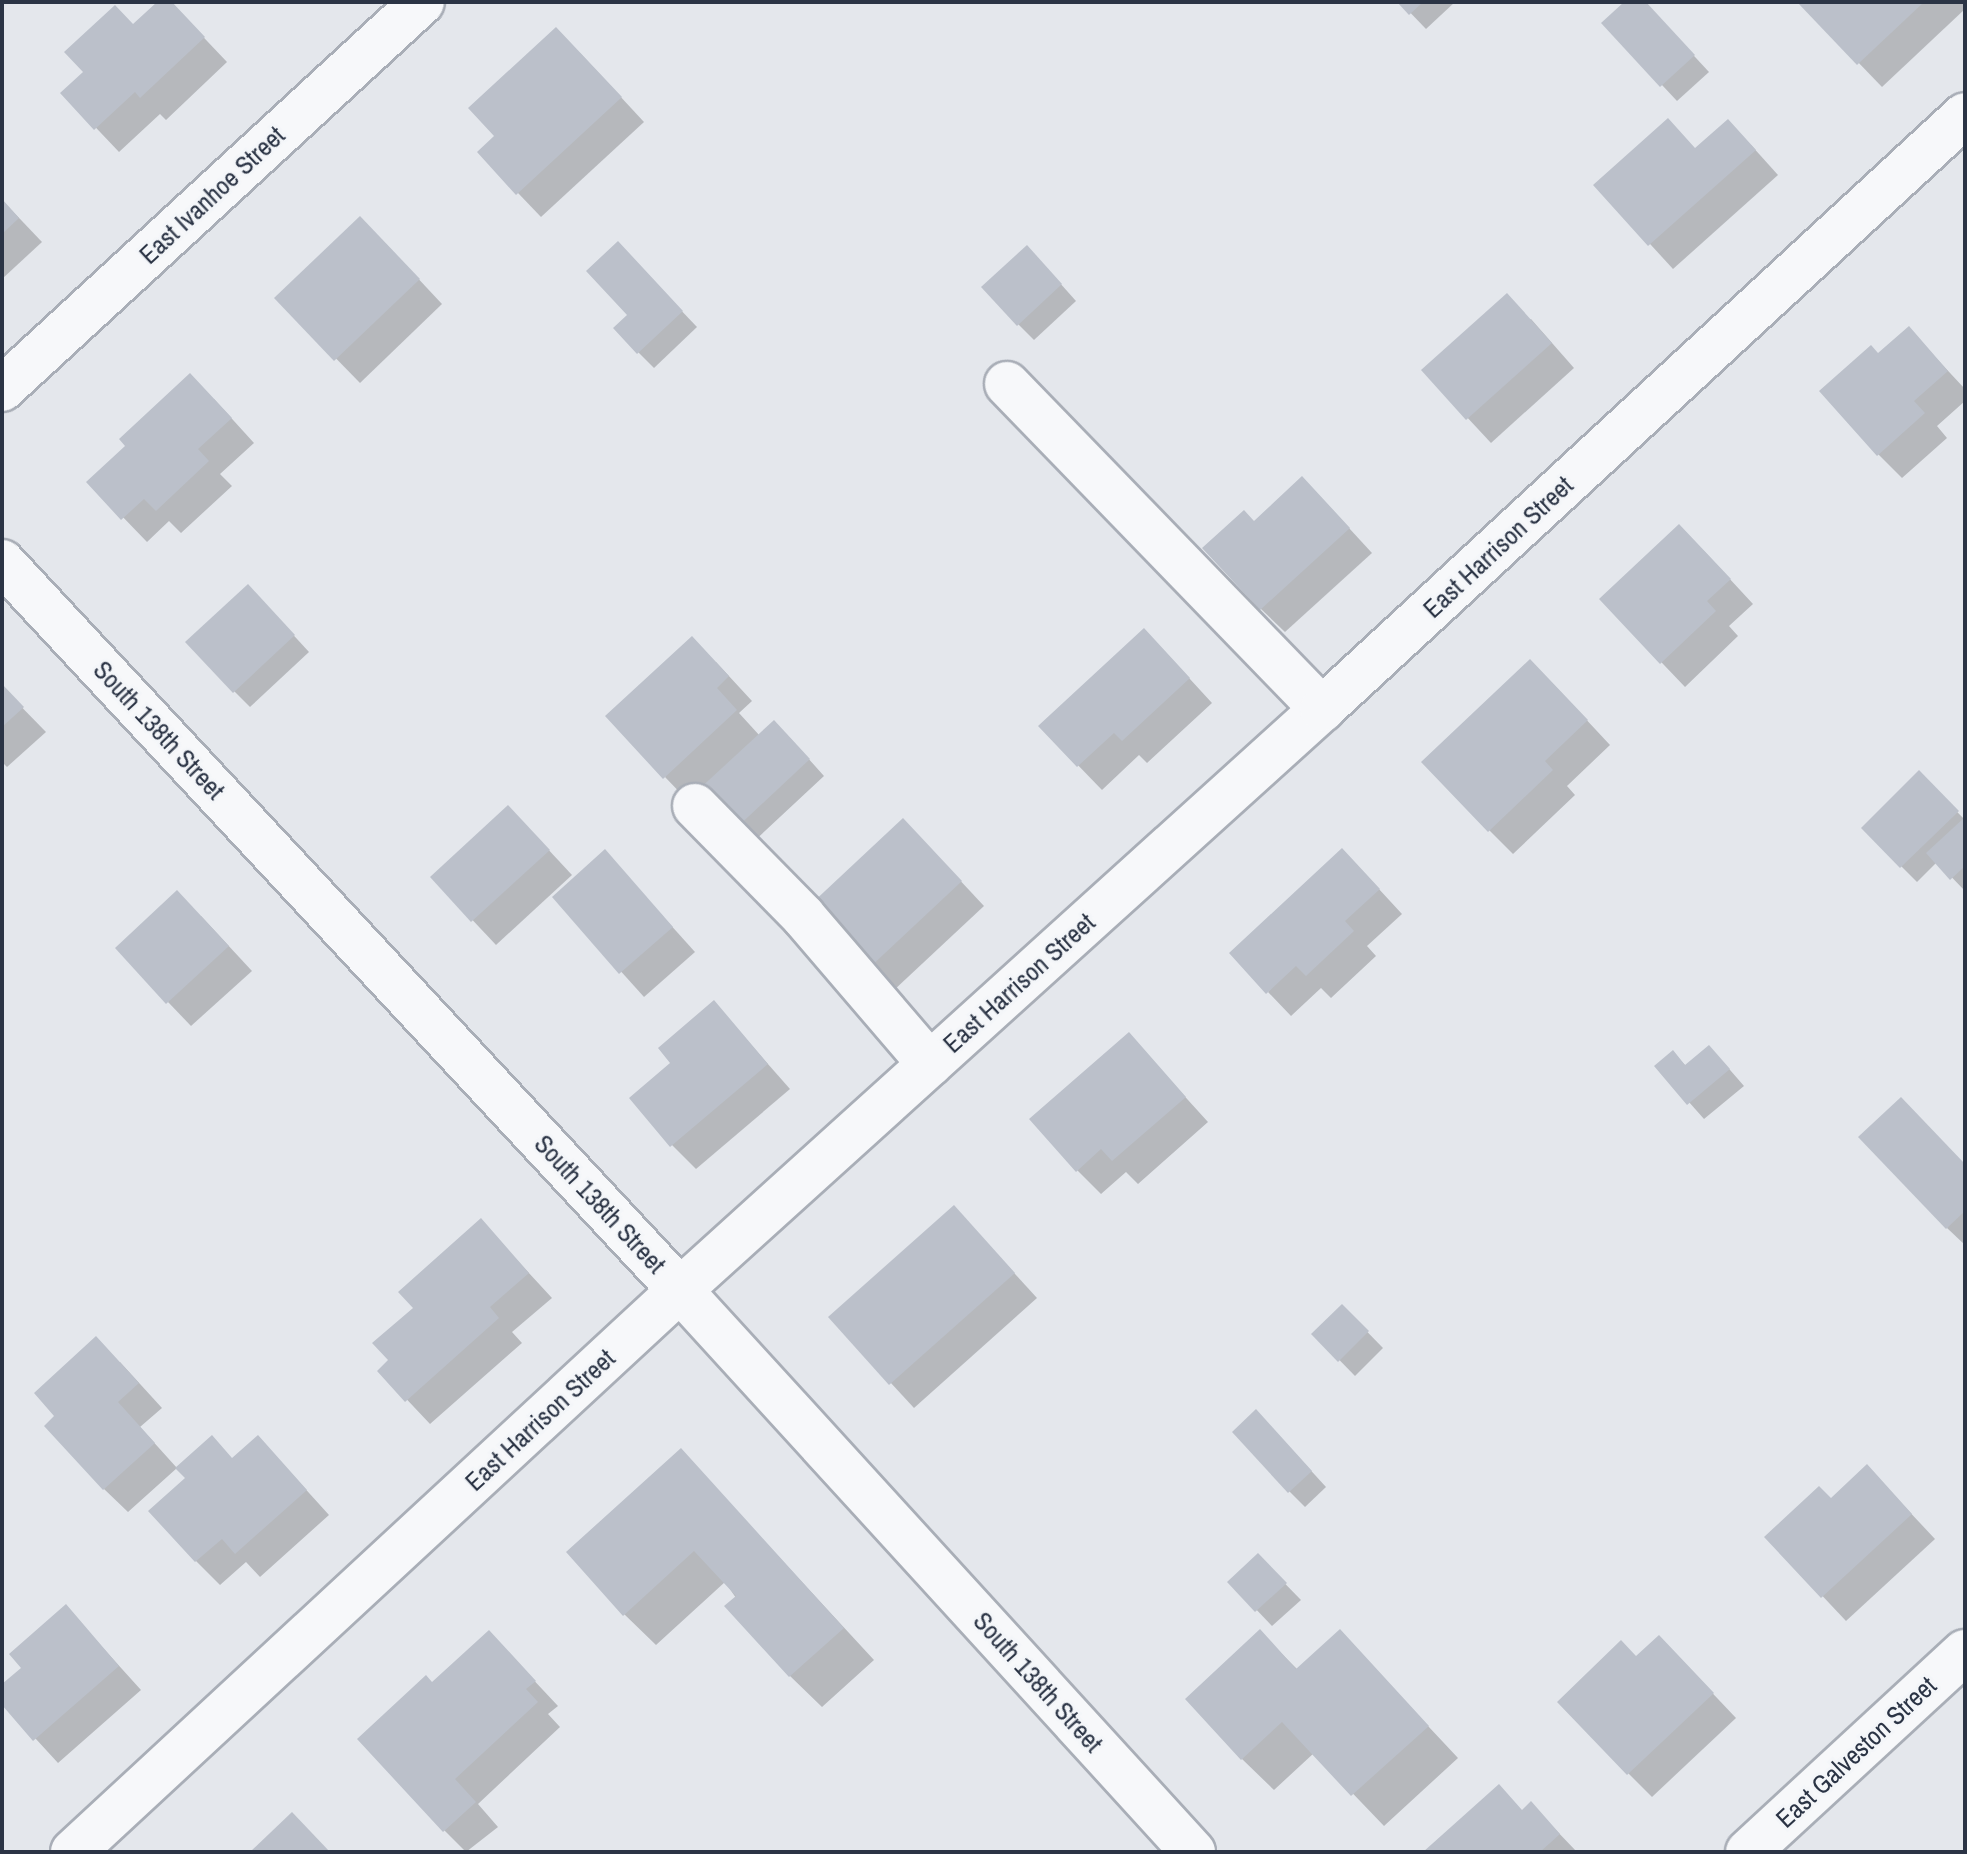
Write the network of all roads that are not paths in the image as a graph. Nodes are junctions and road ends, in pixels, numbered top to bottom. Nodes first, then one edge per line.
1 (422, 2) edge
2 (1965, 115) edge
3 (1007, 384) dead end
4 (2, 389) edge
5 (2, 562) edge
6 (1322, 709) junction
7 (695, 806) dead end
8 (930, 1064) junction
9 (680, 1290) junction
10 (1965, 1652) edge
11 (73, 1852) edge
12 (1193, 1852) edge
13 (1748, 1852) edge

1 - 4 street, East Ivanhoe Street
2 - 6 street, East Harrison Street
3 - 6 street
5 - 9 street, South 138th Street
6 - 8 street, East Harrison Street
7 - 8 street
8 - 9 street, East Harrison Street
9 - 11 street, East Harrison Street
9 - 12 street, South 138th Street
10 - 13 street, East Galveston Street

